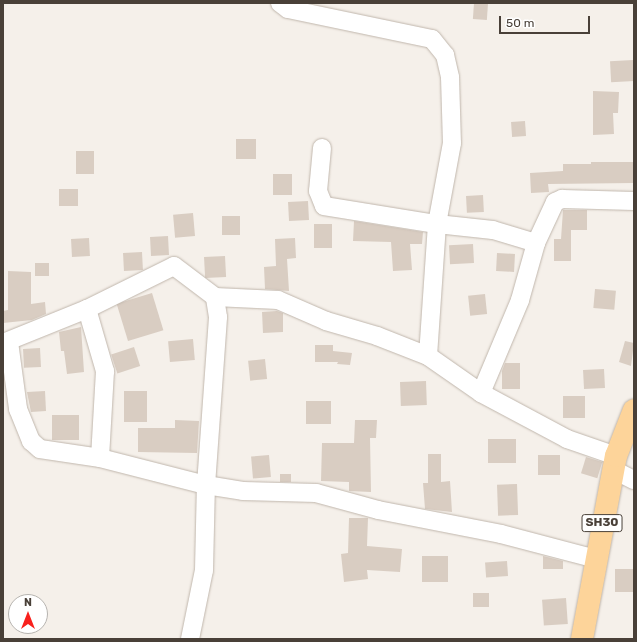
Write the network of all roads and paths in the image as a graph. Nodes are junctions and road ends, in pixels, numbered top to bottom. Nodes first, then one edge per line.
1 (280, 3) edge
2 (322, 148) dead end
3 (634, 201) edge
4 (437, 224) junction
5 (536, 243) junction
6 (215, 297) junction
7 (88, 309) junction
8 (6, 343) edge
9 (428, 356) junction
10 (481, 393) junction
11 (634, 410) edge
12 (100, 458) junction
13 (615, 463) junction
14 (634, 480) edge
15 (206, 485) junction
16 (596, 559) junction
17 (190, 639) edge
18 (582, 639) edge

1 - 4 street
2 - 4 street
3 - 5 street
4 - 5 street
4 - 9 street
5 - 10 street
6 - 7 street
6 - 9 street
6 - 15 street
7 - 8 street
7 - 12 street
8 - 12 street
9 - 10 street
10 - 13 street
11 - 13 main road, SH30
12 - 15 street
13 - 14 street
13 - 16 main road, SH30
15 - 16 street
15 - 17 street
16 - 18 main road, SH30

